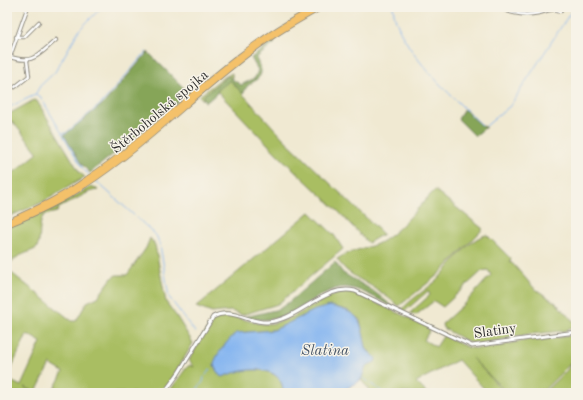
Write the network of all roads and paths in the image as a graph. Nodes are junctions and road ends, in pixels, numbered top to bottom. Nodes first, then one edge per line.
1 (10, 7) edge
2 (317, 7) edge
3 (322, 7) edge
4 (499, 7) edge
5 (27, 9) dead end
6 (561, 11) dead end
7 (7, 18) edge
8 (39, 22) dead end
9 (16, 37) junction
10 (56, 40) dead end
11 (8, 56) edge
12 (27, 61) junction
13 (7, 65) edge
14 (15, 87) dead end
15 (95, 177) junction
16 (8, 222) edge
17 (576, 332) edge
18 (164, 393) edge

1 - 7 street
2 - 15 highway, Štěrboholská spojka
3 - 15 highway, Štěrboholská spojka
4 - 6 street
5 - 9 street
8 - 9 street
9 - 11 street
10 - 12 street
11 - 12 street
11 - 13 street
12 - 14 street
15 - 16 highway, Štěrboholská spojka
17 - 18 street, Slatiny

